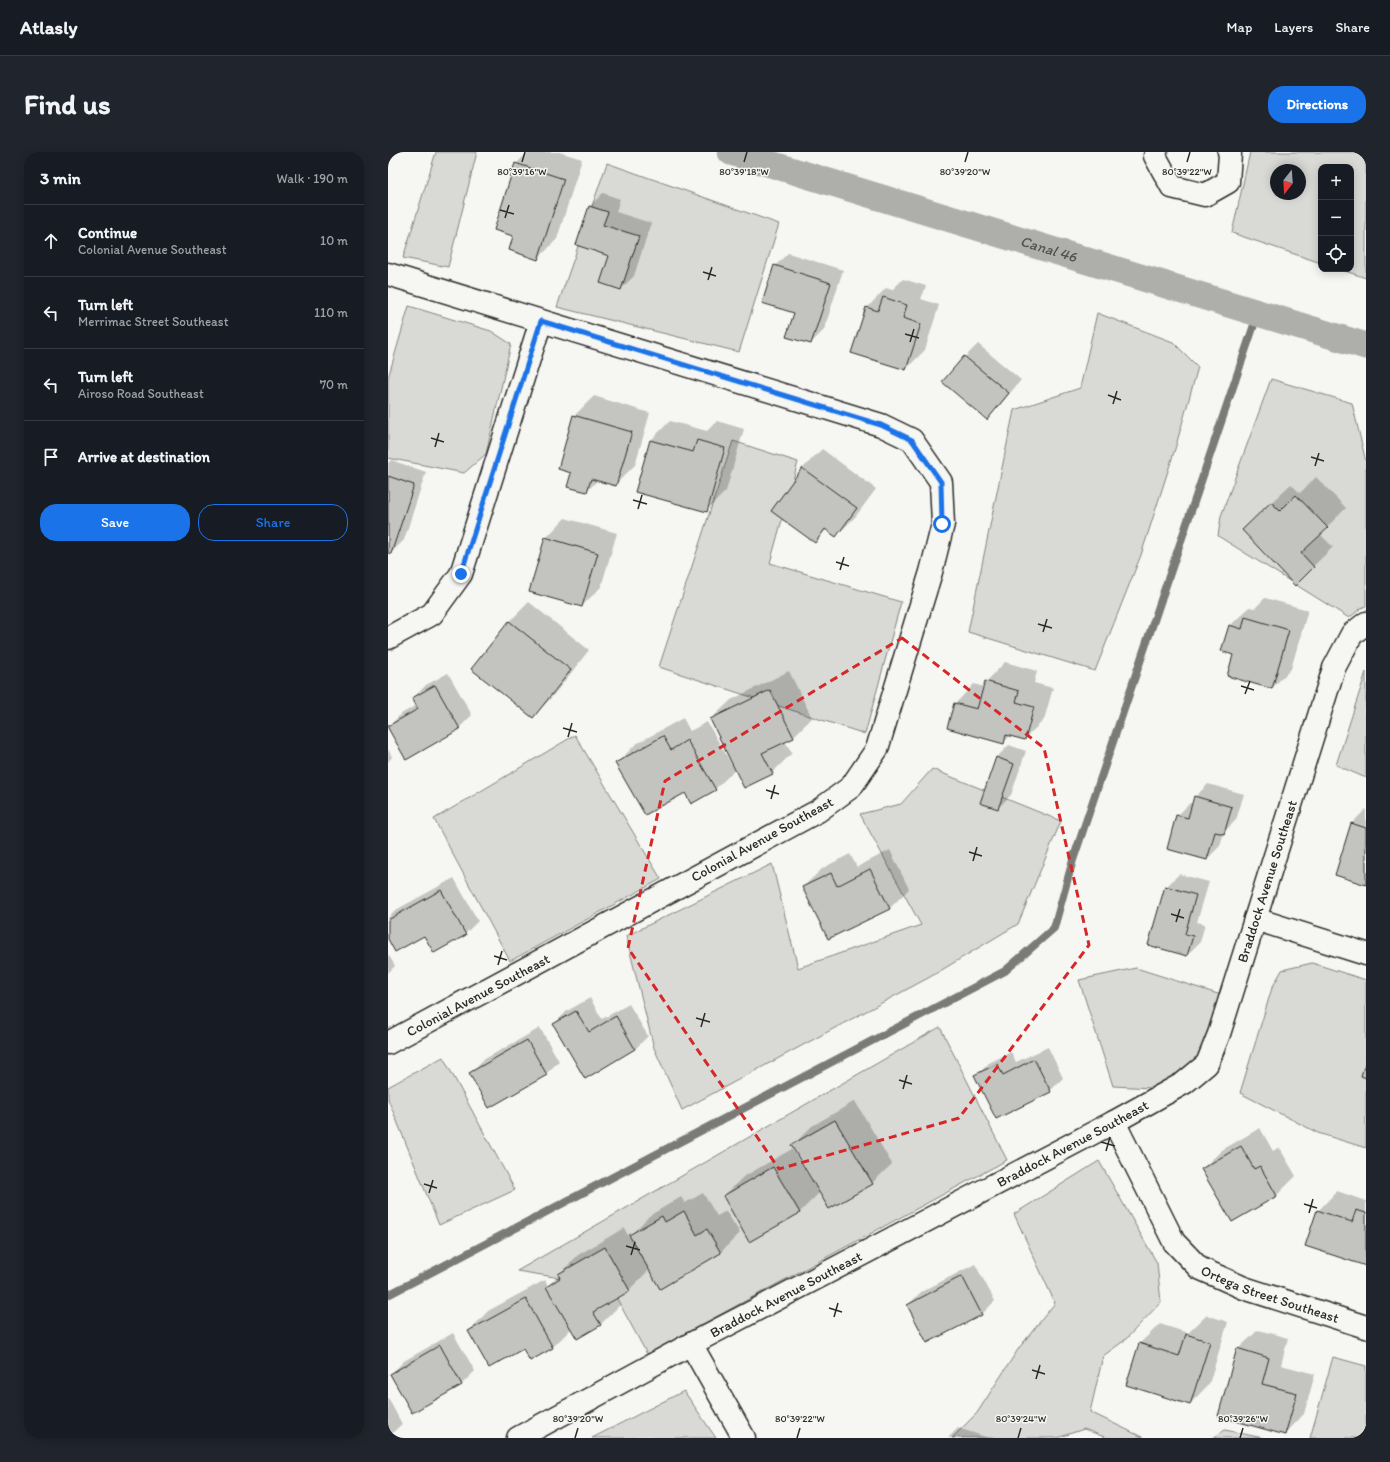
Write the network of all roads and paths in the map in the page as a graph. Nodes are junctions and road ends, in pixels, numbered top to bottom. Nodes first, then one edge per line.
1 (1156, 152) edge
2 (1229, 152) edge
3 (388, 274) edge
4 (541, 321) junction
5 (1366, 623) edge
6 (388, 638) edge
7 (1255, 919) junction
8 (1366, 954) edge
9 (388, 1043) edge
10 (1114, 1122) junction
11 (1366, 1327) edge
12 (691, 1344) junction
13 (518, 1438) edge
14 (744, 1438) edge

1 - 2 street
3 - 4 street
4 - 6 street
4 - 9 street, Colonial Avenue Southeast
5 - 7 street, Braddock Avenue Southeast
7 - 8 street
7 - 10 street, Braddock Avenue Southeast
10 - 11 street, Ortega Street Southeast
10 - 12 street, Braddock Avenue Southeast
12 - 13 street, Braddock Avenue Southeast
12 - 14 street

